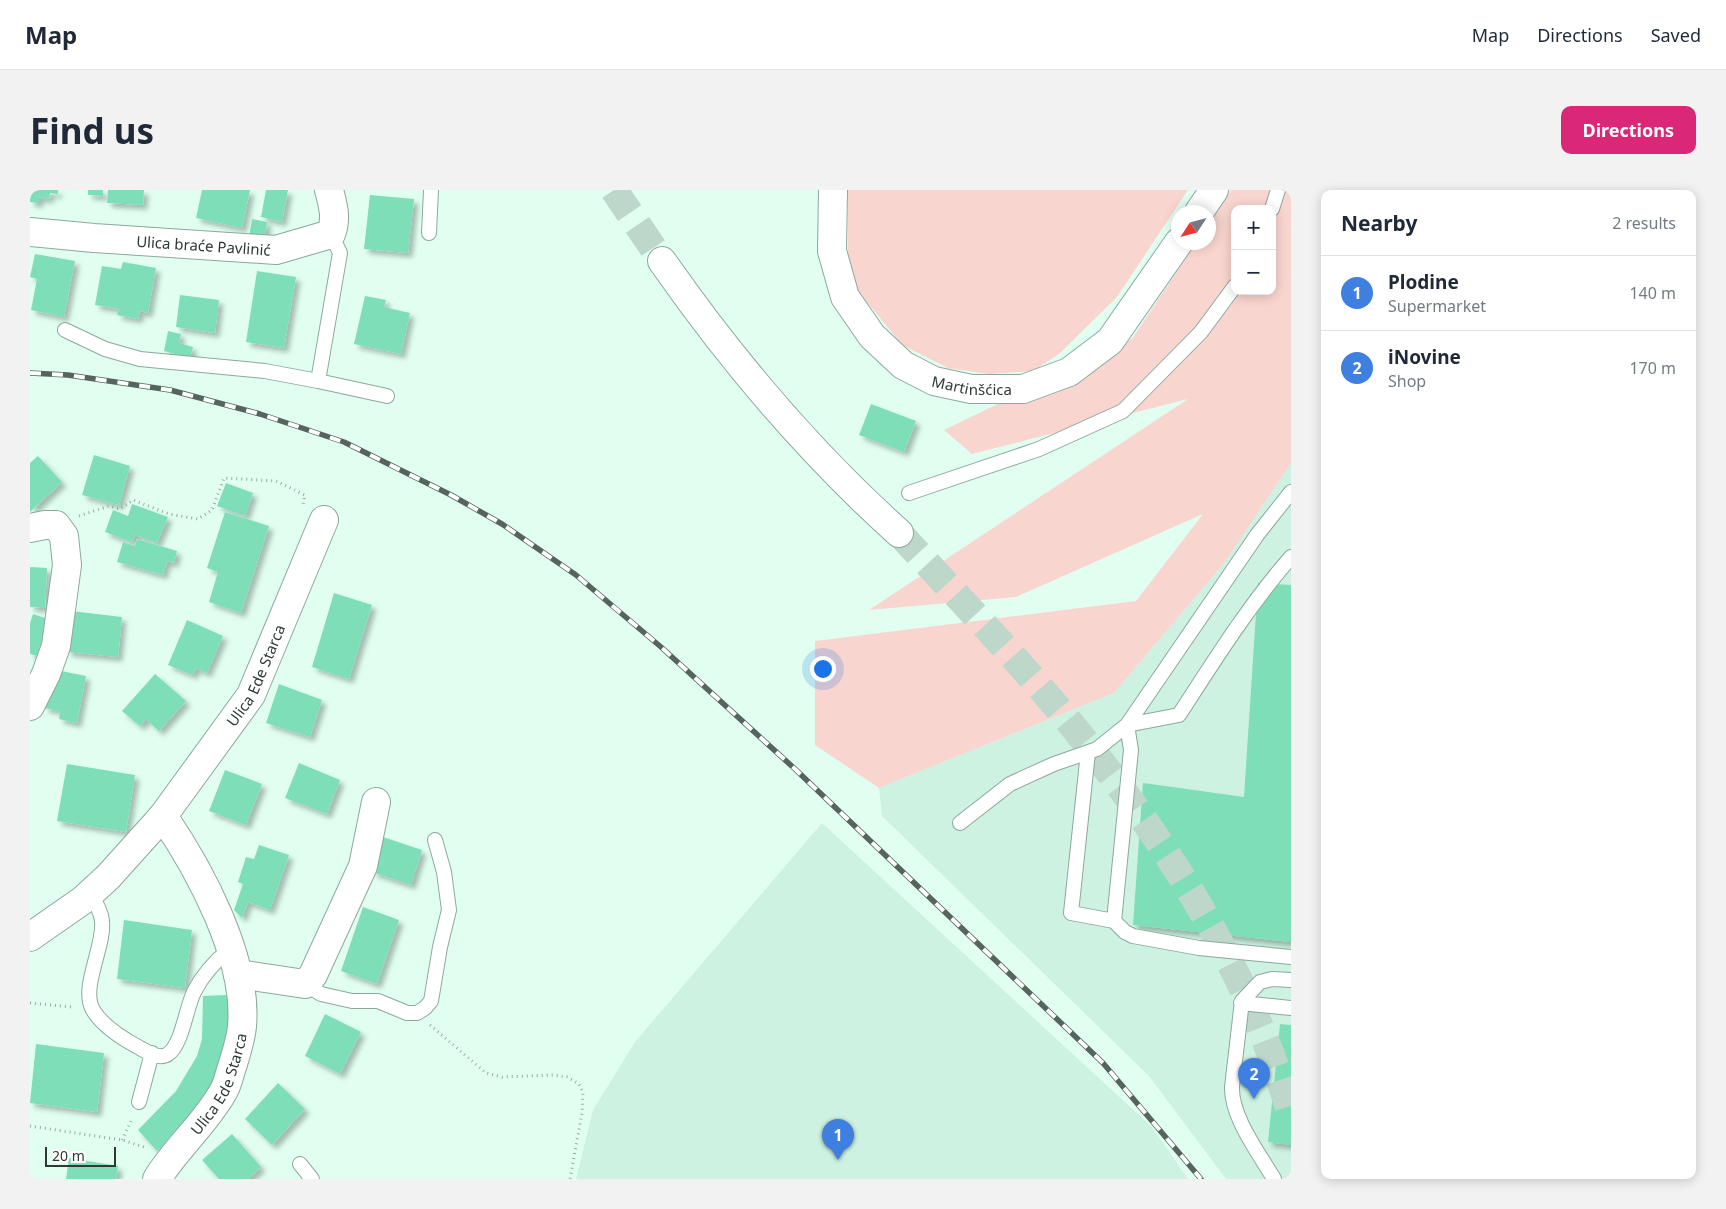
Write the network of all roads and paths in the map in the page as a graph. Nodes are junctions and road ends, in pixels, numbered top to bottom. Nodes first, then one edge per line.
1 (329, 190) edge
2 (431, 190) edge
3 (832, 190) edge
4 (1214, 190) edge
5 (1278, 190) edge
6 (1204, 205) edge
7 (1273, 205) edge
8 (30, 232) edge
9 (428, 233) dead end
10 (331, 234) junction
11 (1173, 250) edge
12 (662, 260) tunnel mouth
13 (1231, 291) edge
14 (65, 330) dead end
15 (318, 381) junction
16 (387, 396) dead end
17 (1291, 492) edge
18 (909, 493) dead end
19 (303, 502) dead end
20 (96, 509) dead end
21 (324, 520) dead end
22 (30, 528) edge
23 (899, 533) tunnel mouth
24 (1291, 557) edge
25 (30, 706) edge
26 (1126, 725) junction
27 (1088, 752) junction
28 (376, 802) dead end
29 (163, 816) junction
30 (960, 823) dead end
31 (434, 840) dead end
32 (90, 894) junction
33 (1114, 921) junction
34 (30, 937) edge
35 (230, 949) junction
36 (1291, 957) edge
37 (238, 974) junction
38 (1291, 980) edge
39 (305, 984) junction
40 (30, 1003) edge
41 (1241, 1004) junction
42 (71, 1007) dead end
43 (1291, 1008) edge
44 (417, 1013) junction
45 (152, 1054) junction
46 (139, 1102) joint
47 (30, 1126) edge
48 (122, 1140) junction
49 (144, 1146) dead end
50 (300, 1164) dead end
51 (157, 1179) edge
52 (312, 1179) edge
53 (570, 1179) edge
54 (1274, 1179) edge

1 - 10 main road
2 - 9 lane
3 - 11 main road, Martinšćica
4 - 6 main road
5 - 7 lane
8 - 10 main road, Ulica braće Pavlinić
10 - 15 lane
12 - 23 main road
13 - 18 lane
14 - 15 lane
15 - 16 lane
17 - 26 lane
19 - 20 path
21 - 29 main road, Ulica Ede Starca
22 - 25 main road
24 - 26 lane
26 - 27 lane
26 - 33 lane
27 - 30 lane
27 - 33 lane
28 - 39 main road
29 - 32 main road, Ulica Ede Starca
29 - 35 main road, Ulica Ede Starca
31 - 44 lane
32 - 34 main road, Ulica Ede Starca
32 - 45 lane
33 - 36 lane
35 - 37 main road, Ulica Ede Starca
35 - 45 lane
37 - 39 main road
37 - 51 main road, Ulica Ede Starca
38 - 41 lane
39 - 44 lane
40 - 42 path
41 - 43 lane
41 - 54 lane
44 - 53 path
45 - 46 lane
46 - 48 path
47 - 48 path
48 - 49 path
50 - 52 lane

